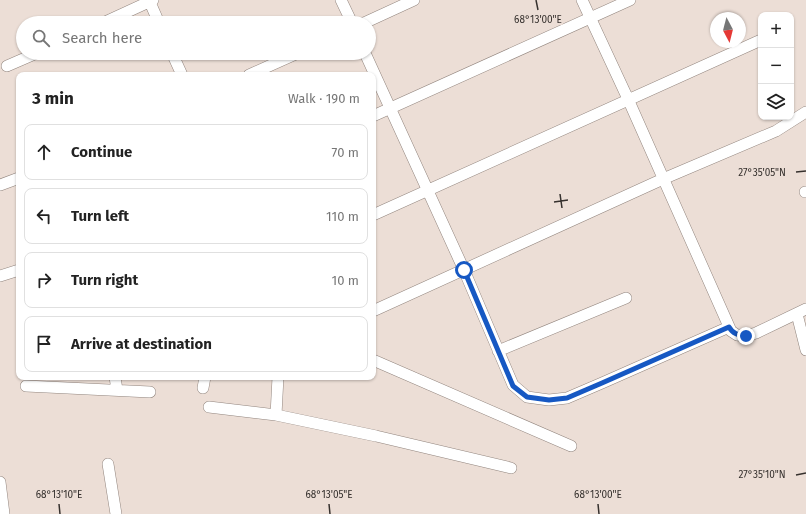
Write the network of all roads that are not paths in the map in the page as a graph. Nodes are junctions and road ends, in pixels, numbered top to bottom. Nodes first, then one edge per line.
1 (341, 0) edge
2 (414, 0) edge
3 (582, 0) edge
4 (630, 0) edge
5 (150, 1) edge
6 (118, 16) edge
7 (156, 16) edge
8 (349, 16) edge
9 (376, 17) edge
10 (591, 18) junction
11 (758, 41) edge
12 (21, 60) edge
13 (175, 60) edge
14 (283, 60) edge
15 (368, 60) edge
16 (7, 66) dead end
17 (181, 72) edge
18 (257, 72) edge
19 (374, 72) edge
20 (376, 77) edge
21 (628, 100) junction
22 (390, 108) junction
23 (806, 112) edge
24 (376, 115) edge
25 (16, 179) edge
26 (663, 179) junction
27 (0, 184) edge
28 (428, 190) junction
29 (376, 213) edge
30 (464, 270) junction
31 (16, 271) edge
32 (0, 276) edge
33 (626, 298) dead end
34 (376, 310) edge
35 (801, 312) edge
36 (729, 327) junction
37 (806, 350) edge
38 (498, 351) junction
39 (376, 361) edge
40 (115, 380) edge
41 (278, 380) edge
42 (26, 386) dead end
43 (116, 390) junction
44 (150, 392) dead end
45 (209, 407) dead end
46 (276, 415) junction
47 (571, 446) dead end
48 (108, 464) dead end
49 (511, 468) dead end
50 (0, 482) edge
51 (4, 514) edge
52 (116, 514) edge

1 - 8 street
2 - 9 street
3 - 10 street
4 - 10 street
5 - 6 street
5 - 7 street
10 - 21 street
10 - 22 street
11 - 21 street
12 - 16 street
13 - 17 street
14 - 18 street
15 - 19 street
20 - 22 street
21 - 26 street
21 - 28 street
22 - 24 street
22 - 28 street
23 - 26 street
25 - 27 street
26 - 30 street
26 - 36 street
28 - 29 street
28 - 30 street
30 - 34 street
30 - 38 street
31 - 32 street
33 - 38 street
35 - 36 street
35 - 37 street
36 - 38 street
39 - 47 street
40 - 43 street
41 - 46 street
42 - 43 street
43 - 44 street
45 - 46 street
46 - 49 street
48 - 52 street
50 - 51 street

